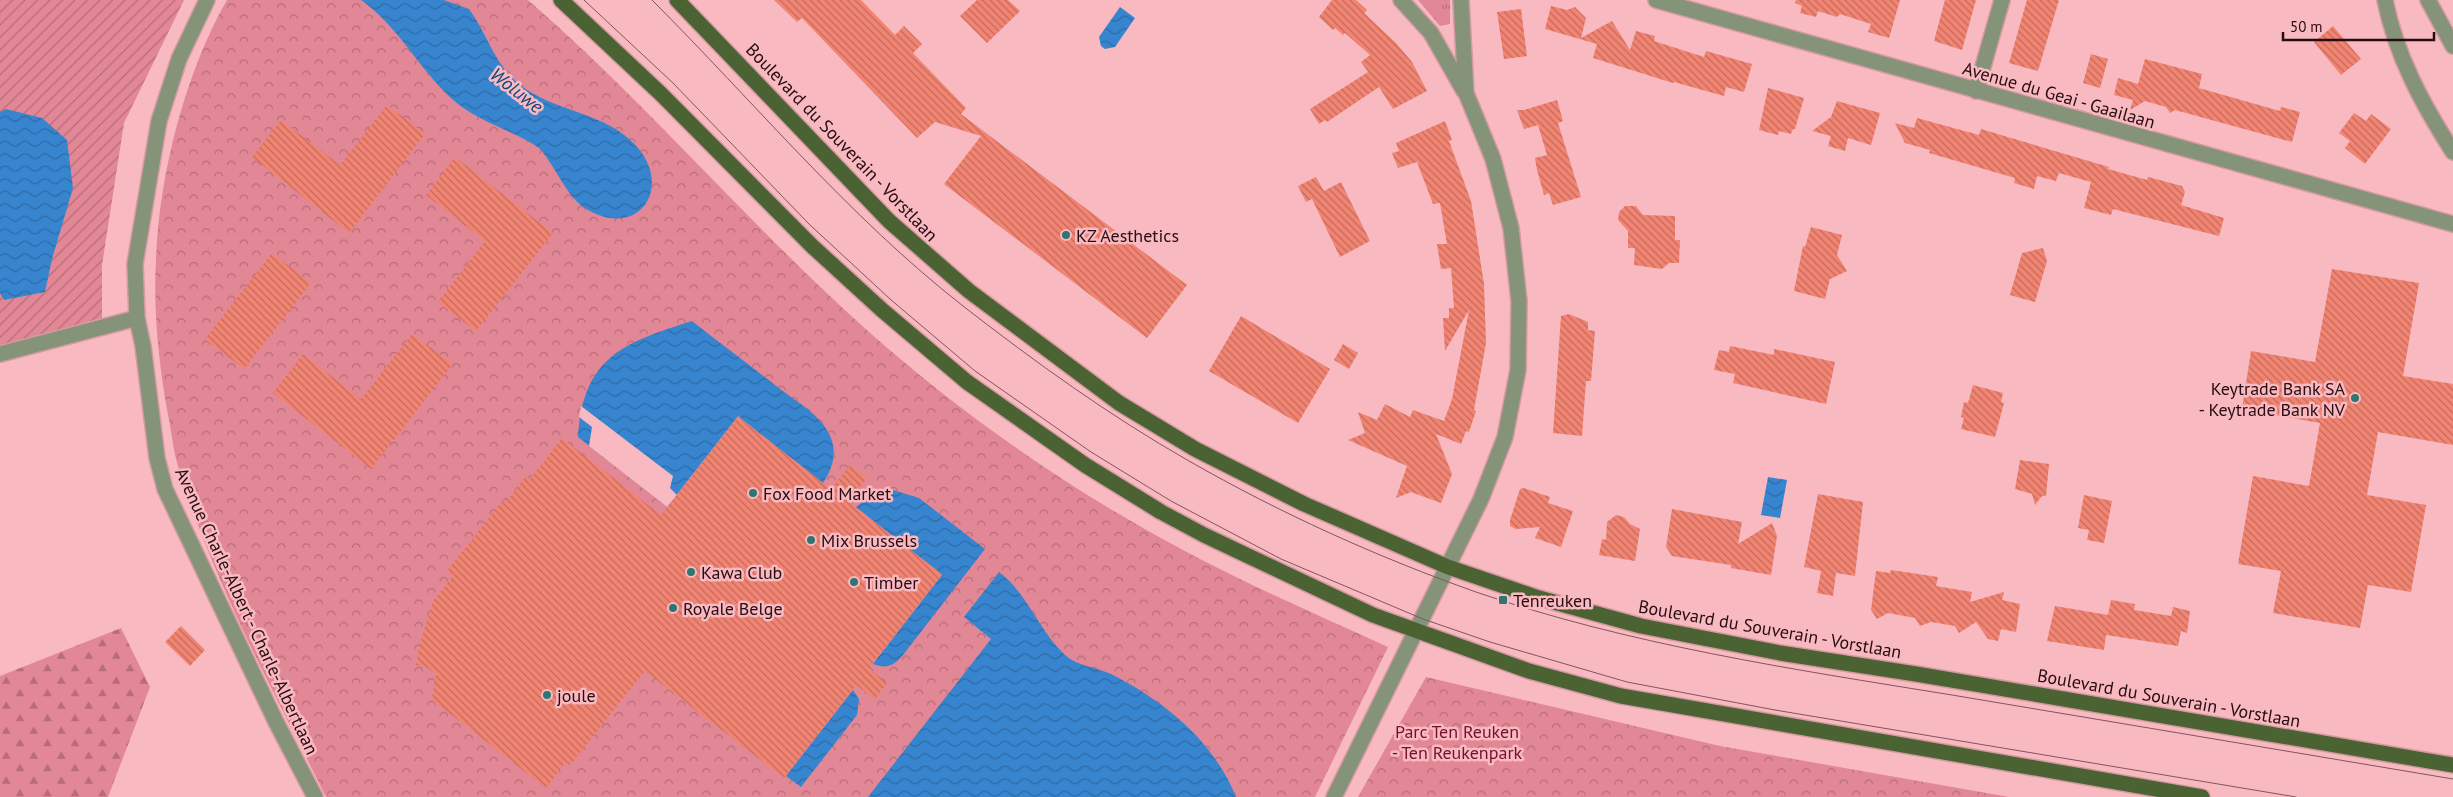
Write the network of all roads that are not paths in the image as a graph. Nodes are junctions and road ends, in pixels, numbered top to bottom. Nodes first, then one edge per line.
1 (207, 0) edge
2 (561, 0) edge
3 (677, 0) edge
4 (1401, 0) edge
5 (1461, 0) edge
6 (1656, 0) edge
7 (2002, 0) edge
8 (2385, 0) edge
9 (2428, 0) edge
10 (2453, 46) edge
11 (1976, 91) junction
12 (1466, 93) junction
13 (2453, 152) edge
14 (2453, 224) edge
15 (137, 318) junction
16 (0, 354) edge
17 (1448, 567) junction
18 (1416, 632) junction
19 (2453, 765) edge
20 (315, 797) edge
21 (1334, 797) edge
22 (2202, 797) edge

1 - 15 street, Avenue Charle-Albert - Charle-Albertlaan
2 - 18 main road
3 - 17 main road, Boulevard du Souverain - Vorstlaan
4 - 12 street
5 - 12 street
6 - 11 street, Avenue du Geai - Gaailaan
7 - 11 street
8 - 13 street
9 - 10 street
11 - 14 street, Avenue du Geai - Gaailaan
12 - 17 street
15 - 16 street
15 - 20 street, Avenue Charle-Albert - Charle-Albertlaan
17 - 18 street
17 - 19 main road, Boulevard du Souverain - Vorstlaan
18 - 21 street
18 - 22 main road

